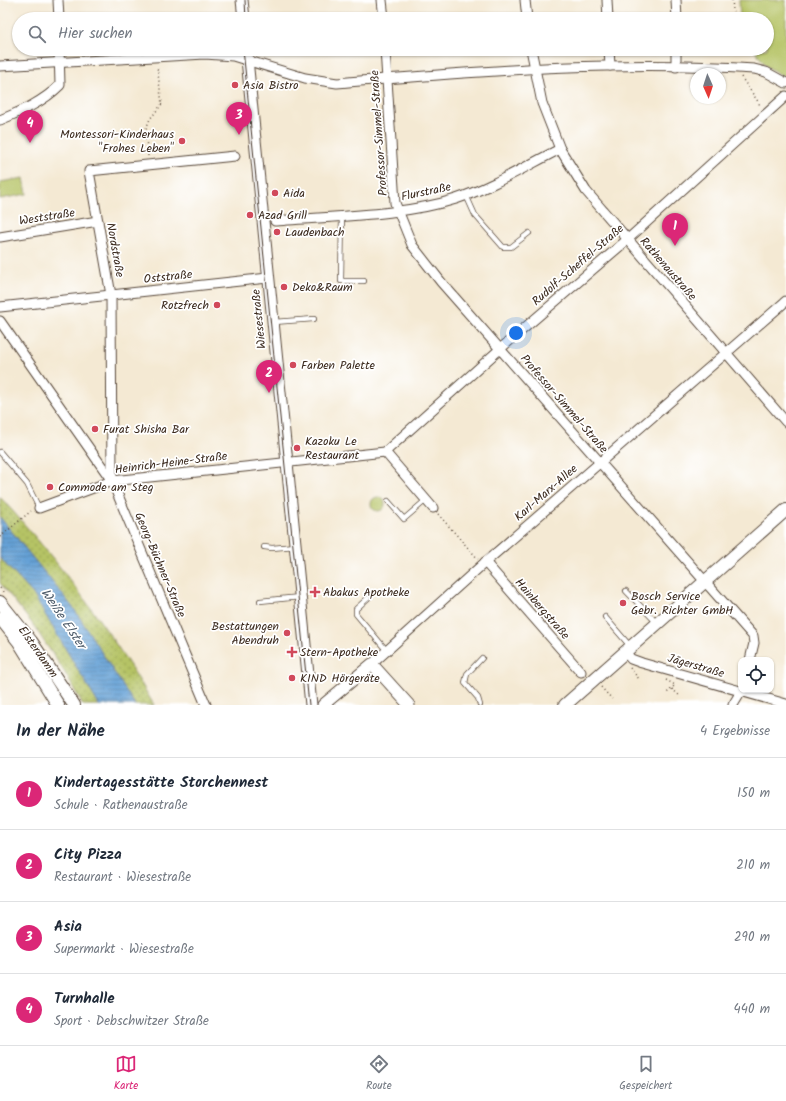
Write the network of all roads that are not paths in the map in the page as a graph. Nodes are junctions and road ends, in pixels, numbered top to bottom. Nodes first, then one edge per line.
1 (58, 0) edge
2 (242, 0) edge
3 (382, 0) edge
4 (525, 0) edge
5 (607, 0) edge
6 (676, 0) edge
7 (59, 12) edge
8 (243, 12) edge
9 (383, 12) edge
10 (526, 12) edge
11 (608, 12) edge
12 (677, 12) edge
13 (60, 56) edge
14 (180, 56) edge
15 (233, 56) edge
16 (246, 56) edge
17 (385, 56) edge
18 (532, 56) edge
19 (610, 56) edge
20 (676, 56) edge
21 (246, 60) junction
22 (60, 64) junction
23 (0, 66) edge
24 (610, 66) junction
25 (534, 67) junction
26 (676, 67) junction
27 (387, 79) junction
28 (786, 83) edge
29 (786, 96) edge
30 (0, 120) edge
31 (560, 149) junction
32 (235, 156) dead end
33 (466, 195) junction
34 (398, 211) junction
35 (342, 215) junction
36 (98, 221) junction
37 (275, 221) dead end
38 (529, 232) dead end
39 (0, 237) edge
40 (627, 240) junction
41 (268, 278) junction
42 (364, 281) dead end
43 (111, 295) junction
44 (786, 301) edge
45 (0, 307) edge
46 (314, 319) dead end
47 (0, 321) edge
48 (272, 322) junction
49 (500, 349) junction
50 (725, 354) junction
51 (786, 422) edge
52 (0, 452) edge
53 (385, 452) junction
54 (286, 462) junction
55 (600, 464) junction
56 (112, 481) junction
57 (426, 500) junction
58 (388, 501) dead end
59 (38, 508) joint
60 (433, 508) road end
61 (786, 510) edge
62 (295, 546) junction
63 (264, 547) dead end
64 (484, 563) junction
65 (706, 581) junction
66 (626, 591) dead end
67 (300, 596) junction
68 (368, 598) dead end
69 (260, 601) dead end
70 (0, 602) edge
71 (605, 616) dead end
72 (0, 618) edge
73 (658, 624) junction
74 (628, 650) junction
75 (387, 651) junction
76 (751, 657) edge
77 (482, 658) dead end
78 (372, 664) junction
79 (581, 672) dead end
80 (738, 690) edge
81 (740, 693) edge
82 (748, 693) edge
83 (54, 702) edge
84 (786, 704) edge
85 (74, 705) edge
86 (206, 705) edge
87 (311, 705) edge
88 (323, 705) edge
89 (409, 705) edge
90 (480, 705) edge
91 (565, 705) edge
92 (733, 705) edge

1 - 7 street
2 - 8 street
3 - 9 street
4 - 10 street
5 - 11 street
6 - 12 street
13 - 22 street
14 - 22 street
15 - 21 street
16 - 21 street, Wiesestraße
17 - 27 street, Professor-Simmel-Straße
18 - 25 street, Rathenaustraße
19 - 24 street
20 - 26 street
21 - 27 street
21 - 41 street, Wiesestraße
22 - 23 street
22 - 30 street
24 - 25 street
24 - 26 street
25 - 27 street
25 - 31 street, Rathenaustraße
26 - 28 street
27 - 34 street, Professor-Simmel-Straße
29 - 40 street, Rudolf-Scheffel-Straße
31 - 33 street, Flurstraße
31 - 40 street, Rathenaustraße
32 - 36 street, Nordstraße
33 - 34 street, Flurstraße
33 - 38 lane, Flurstraße
34 - 35 street, Flurstraße
34 - 49 street, Professor-Simmel-Straße
35 - 37 street, Flurstraße
35 - 42 lane
36 - 39 street, Weststraße
36 - 43 street, Nordstraße
40 - 49 street, Rudolf-Scheffel-Straße
40 - 50 street, Rathenaustraße
41 - 43 street, Oststraße
41 - 48 street, Wiesestraße
43 - 45 street, Oststraße
43 - 56 street, Nordstraße
44 - 50 street, Karl-Marx-Allee
46 - 48 lane
47 - 56 street, Georg-Büchner-Straße
48 - 54 street, Wiesestraße
49 - 53 street, Rudolf-Scheffel-Straße
49 - 55 street, Professor-Simmel-Straße
50 - 51 street, Rathenaustraße
50 - 55 street, Karl-Marx-Allee
52 - 59 lane
53 - 54 street
53 - 57 street
54 - 56 street, Heinrich-Heine-Straße
54 - 62 street, Wiesestraße
55 - 64 street, Karl-Marx-Allee
55 - 65 street, Professor-Simmel-Straße
56 - 59 street, Heinrich-Heine-Straße
56 - 86 street, Georg-Büchner-Straße
57 - 58 lane
57 - 60 street
61 - 65 main road
62 - 63 lane
62 - 67 street, Wiesestraße
64 - 75 street, Karl-Marx-Allee
64 - 79 street, Hainbergstraße
65 - 73 main road
65 - 76 street, Professor-Simmel-Straße
66 - 73 lane
67 - 69 lane
67 - 87 street, Wiesestraße
68 - 75 lane
70 - 85 main road, Elsterdamm
71 - 74 lane
72 - 83 main road, Elsterdamm
73 - 74 main road
74 - 80 street, Jägerstraße
74 - 91 main road
75 - 78 street, Karl-Marx-Allee
77 - 90 lane
78 - 88 street, Karl-Marx-Allee
78 - 89 street
81 - 92 street
82 - 84 street, Jägerstraße

